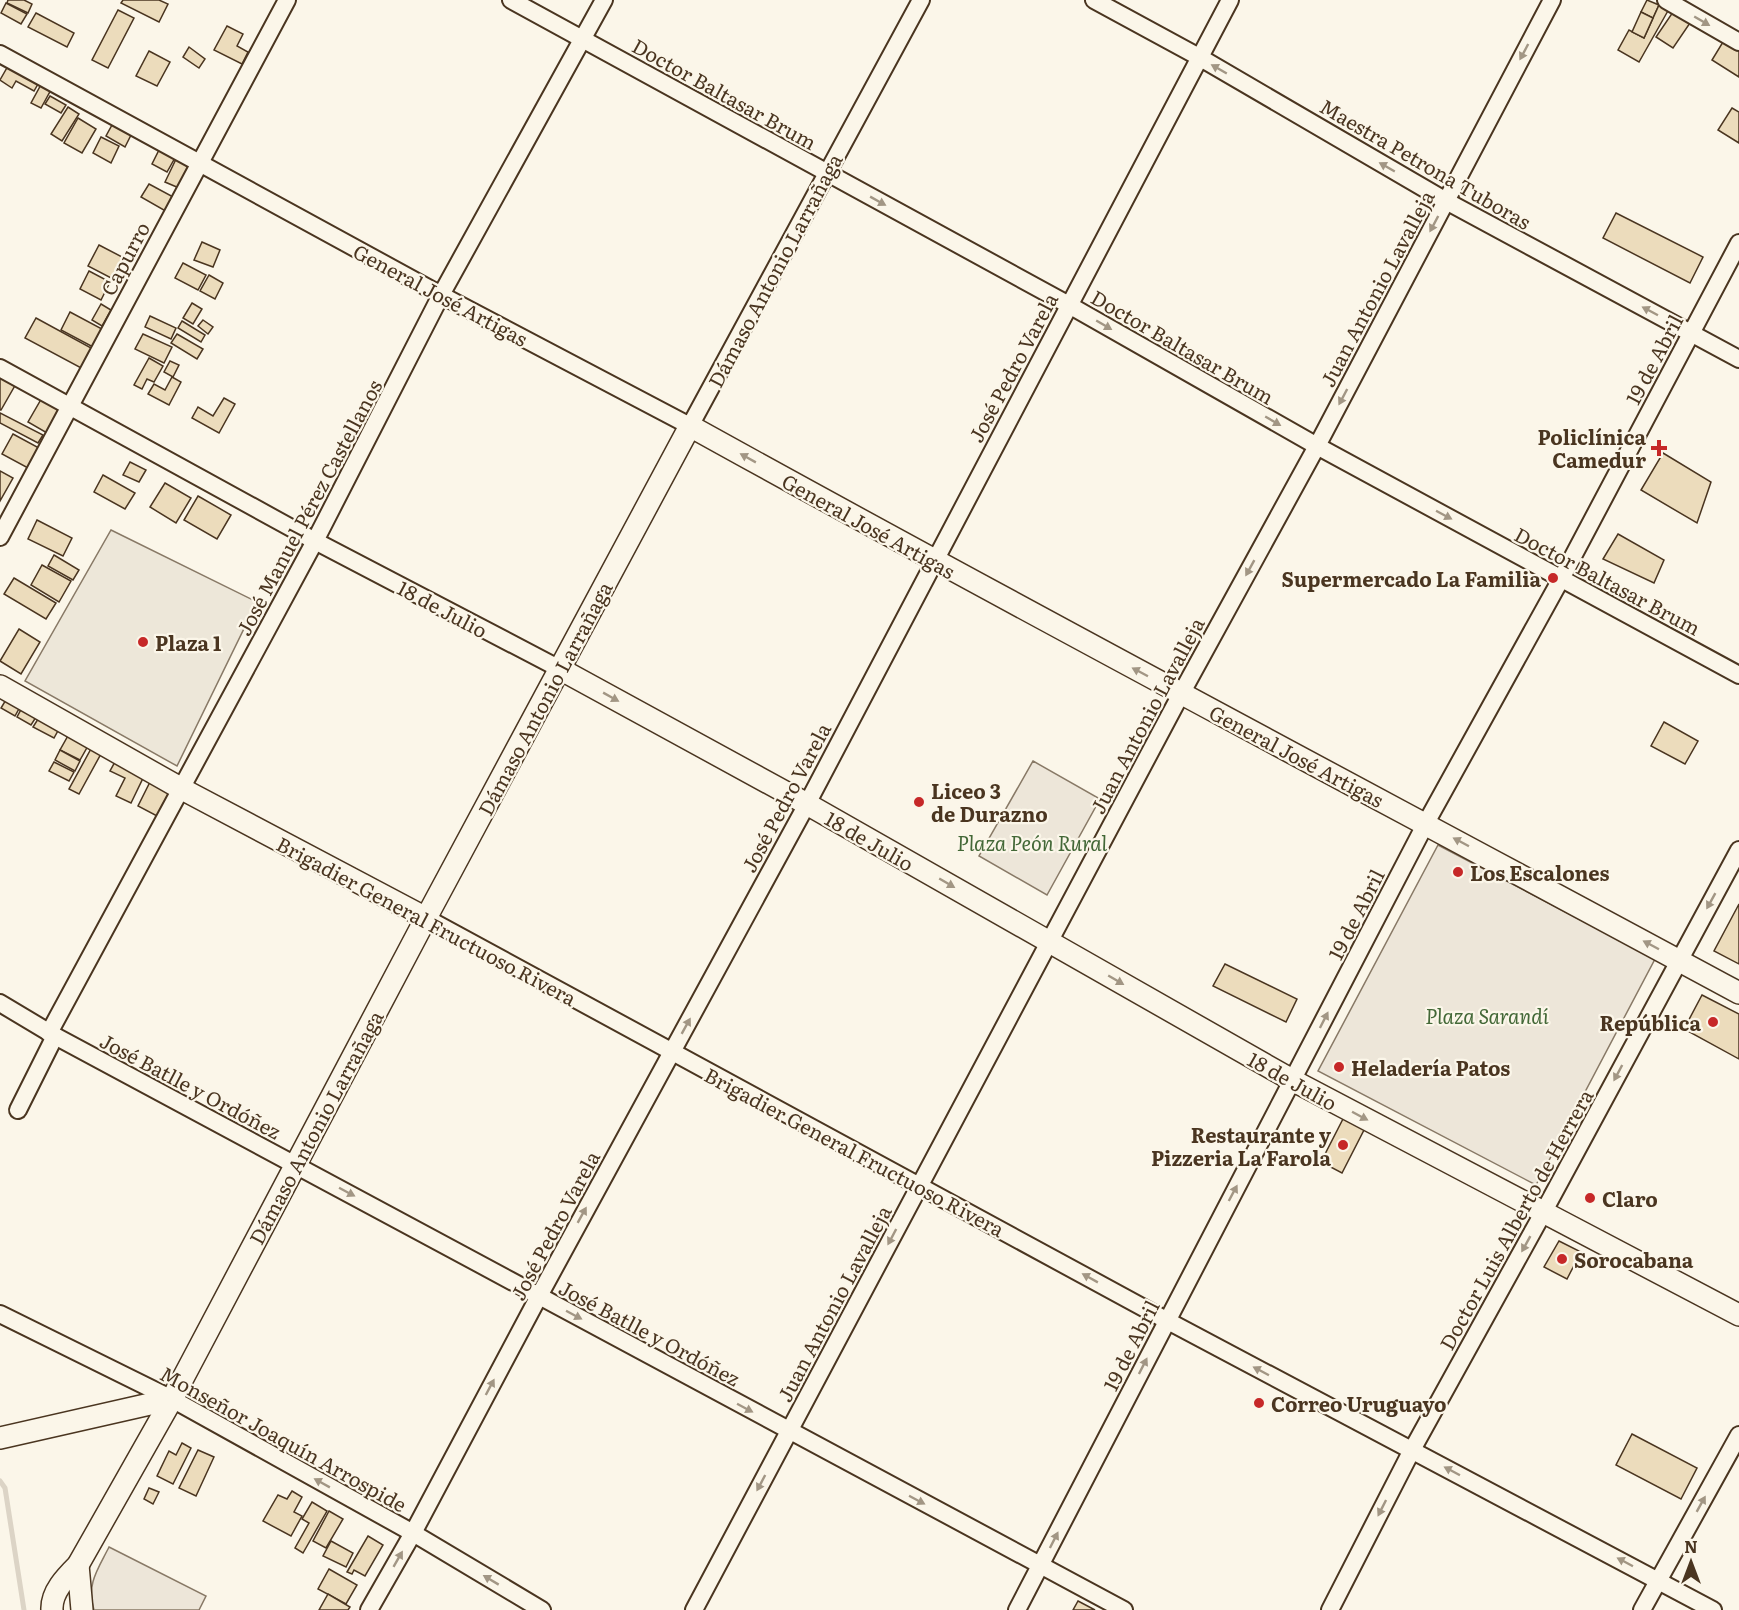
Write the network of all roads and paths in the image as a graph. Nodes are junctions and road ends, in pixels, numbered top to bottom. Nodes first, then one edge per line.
1 (287, 0) edge
2 (511, 0) edge
3 (604, 0) edge
4 (921, 0) edge
5 (1095, 0) edge
6 (1230, 0) edge
7 (1552, 0) edge
8 (1666, 0) edge
9 (583, 39) junction
10 (1739, 42) edge
11 (0, 54) edge
12 (1199, 57) junction
13 (199, 162) junction
14 (826, 172) junction
15 (1446, 201) junction
16 (1739, 243) edge
17 (441, 295) junction
18 (1069, 305) junction
19 (1691, 333) junction
20 (1739, 359) edge
21 (0, 368) edge
22 (70, 406) junction
23 (690, 426) junction
24 (1317, 446) junction
25 (0, 537) edge
26 (315, 541) junction
27 (933, 561) junction
28 (1561, 579) junction
29 (560, 669) junction
30 (1739, 675) edge
31 (0, 686) edge
32 (1181, 694) junction
33 (182, 789) junction
34 (807, 804) junction
35 (1426, 823) junction
36 (1739, 850) edge
37 (426, 918) junction
38 (1049, 941) junction
39 (1678, 960) junction
40 (1739, 993) edge
41 (0, 1003) edge
42 (52, 1035) junction
43 (671, 1052) junction
44 (1292, 1080) junction
45 (18, 1110) dead end
46 (295, 1164) junction
47 (920, 1185) junction
48 (1543, 1214) junction
49 (539, 1296) junction
50 (0, 1314) edge
51 (1739, 1315) edge
52 (1166, 1320) junction
53 (172, 1399) junction
54 (789, 1431) junction
55 (1739, 1435) edge
56 (0, 1438) edge
57 (1412, 1450) junction
58 (413, 1533) junction
59 (78, 1565) junction
60 (1041, 1566) junction
61 (1659, 1580) junction
62 (52, 1610) edge
63 (82, 1610) edge
64 (369, 1610) edge
65 (542, 1610) edge
66 (694, 1610) edge
67 (1017, 1610) edge
68 (1124, 1610) edge
69 (1330, 1610) edge
70 (1642, 1610) edge
71 (1713, 1610) edge

1 - 13 street, Capurro
2 - 9 street, Doctor Baltasar Brum
3 - 9 street, José Manuel Pérez Castellanos
4 - 14 street, Dámaso Antonio Larrañaga
5 - 12 street, Maestra Petrona Tuboras
6 - 12 street, José Pedro Varela
7 -> 15 street, Juan Antonio Lavalleja
8 -> 10 street
9 - 14 street, Doctor Baltasar Brum
9 - 17 street, José Manuel Pérez Castellanos
11 - 13 street, General José Artigas
15 -> 12 street, Maestra Petrona Tuboras
12 - 18 street, José Pedro Varela
13 - 17 street, General José Artigas
13 - 22 street, Capurro
14 -> 18 street, Doctor Baltasar Brum
14 - 23 street, Dámaso Antonio Larrañaga
19 -> 15 street, Maestra Petrona Tuboras
15 -> 24 street, Juan Antonio Lavalleja
16 - 19 street, 19 de Abril
17 - 23 street, General José Artigas
17 - 26 street, José Manuel Pérez Castellanos
18 -> 24 street, Doctor Baltasar Brum
18 - 27 street, José Pedro Varela
19 - 20 street, Maestra Petrona Tuboras
19 - 28 street, 19 de Abril
21 - 22 street, 18 de Julio
22 - 25 street, Capurro
22 - 26 street, 18 de Julio
27 -> 23 street, General José Artigas
23 - 29 street, Dámaso Antonio Larrañaga
24 -> 28 street, Doctor Baltasar Brum
24 -> 32 street, Juan Antonio Lavalleja
26 - 29 street, 18 de Julio
26 - 33 street, José Manuel Pérez Castellanos
32 -> 27 street, General José Artigas
27 - 34 street, José Pedro Varela
28 - 30 street, Doctor Baltasar Brum
28 - 35 street, 19 de Abril
29 -> 34 street, 18 de Julio
29 - 37 street, Dámaso Antonio Larrañaga
31 - 33 street, Brigadier General Fructuoso Rivera
32 - 35 street, General José Artigas
32 - 38 street, Juan Antonio Lavalleja
33 - 37 street, Brigadier General Fructuoso Rivera
33 - 42 street, José Manuel Pérez Castellanos
34 -> 38 street, 18 de Julio
43 -> 34 street, José Pedro Varela
39 -> 35 street, General José Artigas
44 -> 35 street, 19 de Abril
36 -> 39 street, Doctor Luis Alberto de Herrera
37 - 43 street, Brigadier General Fructuoso Rivera
37 - 46 street, Dámaso Antonio Larrañaga
38 -> 44 street, 18 de Julio
38 - 47 street, Juan Antonio Lavalleja
39 - 40 street, General José Artigas
39 -> 48 street, Doctor Luis Alberto de Herrera
41 - 42 street, José Batlle y Ordóñez
42 - 45 street, José Manuel Pérez Castellanos
42 - 46 street, José Batlle y Ordóñez
43 - 47 street, Brigadier General Fructuoso Rivera
49 -> 43 street, José Pedro Varela
44 -> 48 street, 18 de Julio
52 -> 44 street, 19 de Abril
46 -> 49 street, José Batlle y Ordóñez
46 - 53 street, Dámaso Antonio Larrañaga
52 -> 47 street, Brigadier General Fructuoso Rivera
47 -> 54 street, Juan Antonio Lavalleja
48 - 51 street, 18 de Julio
48 -> 57 street, Doctor Luis Alberto de Herrera
49 -> 54 street, José Batlle y Ordóñez
58 -> 49 street, José Pedro Varela
50 - 53 street, Monseñor Joaquín Arrospide
57 -> 52 street, Brigadier General Fructuoso Rivera
60 -> 52 street, 19 de Abril
53 - 56 street
58 -> 53 street, Monseñor Joaquín Arrospide
53 - 59 street, Dámaso Antonio Larrañaga
54 -> 60 street, José Batlle y Ordóñez
54 -> 66 street, Juan Antonio Lavalleja
61 -> 55 street
61 -> 57 street, Brigadier General Fructuoso Rivera
57 -> 69 street, Doctor Luis Alberto de Herrera
64 -> 58 street, José Pedro Varela
65 -> 58 street, Monseñor Joaquín Arrospide
59 - 62 street, Dámaso Antonio Larrañaga
59 - 63 street
60 - 67 street, 19 de Abril
60 - 68 street, José Batlle y Ordóñez
61 - 70 street
61 - 71 street, Brigadier General Fructuoso Rivera

